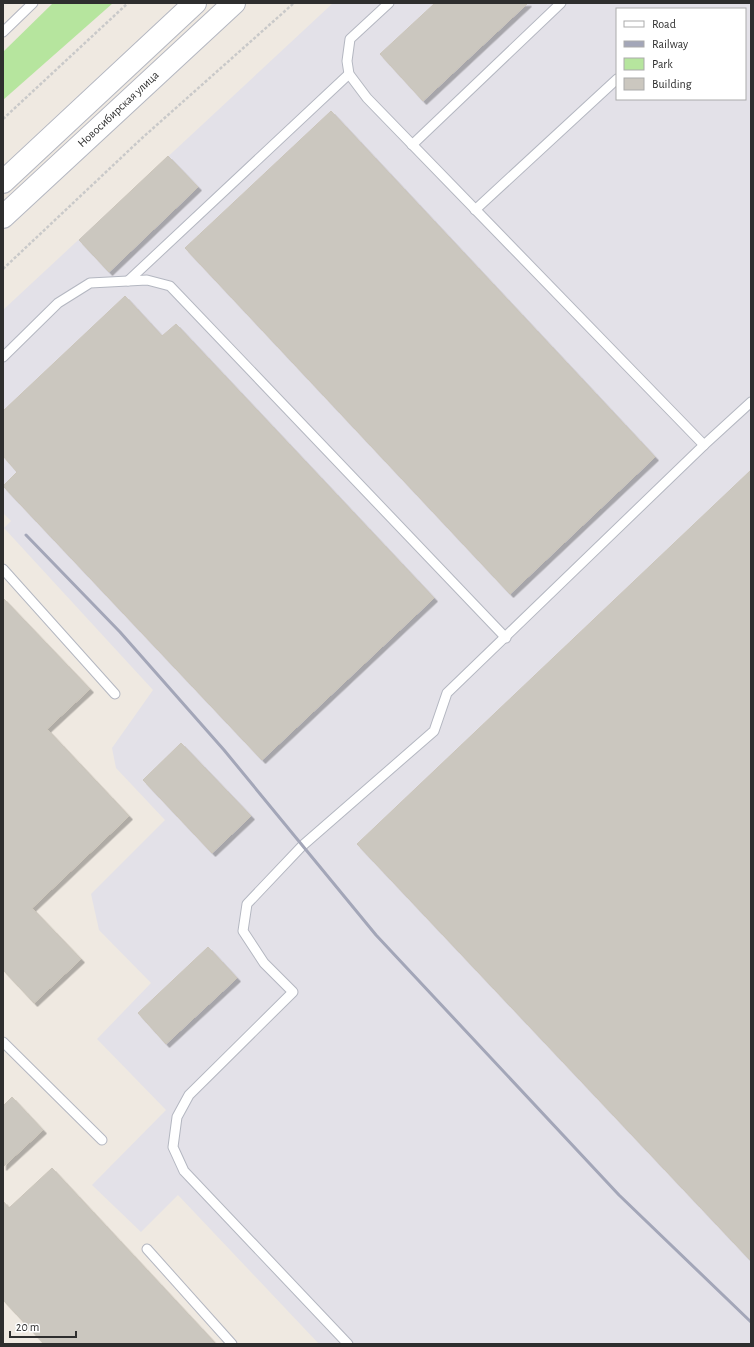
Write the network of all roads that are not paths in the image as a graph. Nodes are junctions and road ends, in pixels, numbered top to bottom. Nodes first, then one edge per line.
1 (33, 3) edge
2 (195, 3) edge
3 (234, 3) edge
4 (389, 3) edge
5 (561, 3) edge
6 (3, 32) edge
7 (349, 74) junction
8 (616, 80) edge
9 (412, 145) junction
10 (3, 182) edge
11 (475, 210) junction
12 (3, 217) edge
13 (128, 281) junction
14 (3, 357) edge
15 (751, 402) edge
16 (704, 445) junction
17 (3, 569) edge
18 (506, 638) junction
19 (116, 694) dead end
20 (3, 1042) edge
21 (102, 1140) dead end
22 (148, 1249) dead end
23 (232, 1344) edge
24 (348, 1344) edge

1 - 6 lane
2 - 10 main road, Новосибирская улица
3 - 12 main road, Новосибирская улица
4 - 7 lane
5 - 9 lane
7 - 9 lane
7 - 13 lane
8 - 11 lane
9 - 11 lane
11 - 16 lane
13 - 14 lane
13 - 18 lane
15 - 16 lane
16 - 18 lane
17 - 19 lane
18 - 24 lane
20 - 21 lane
22 - 23 lane

